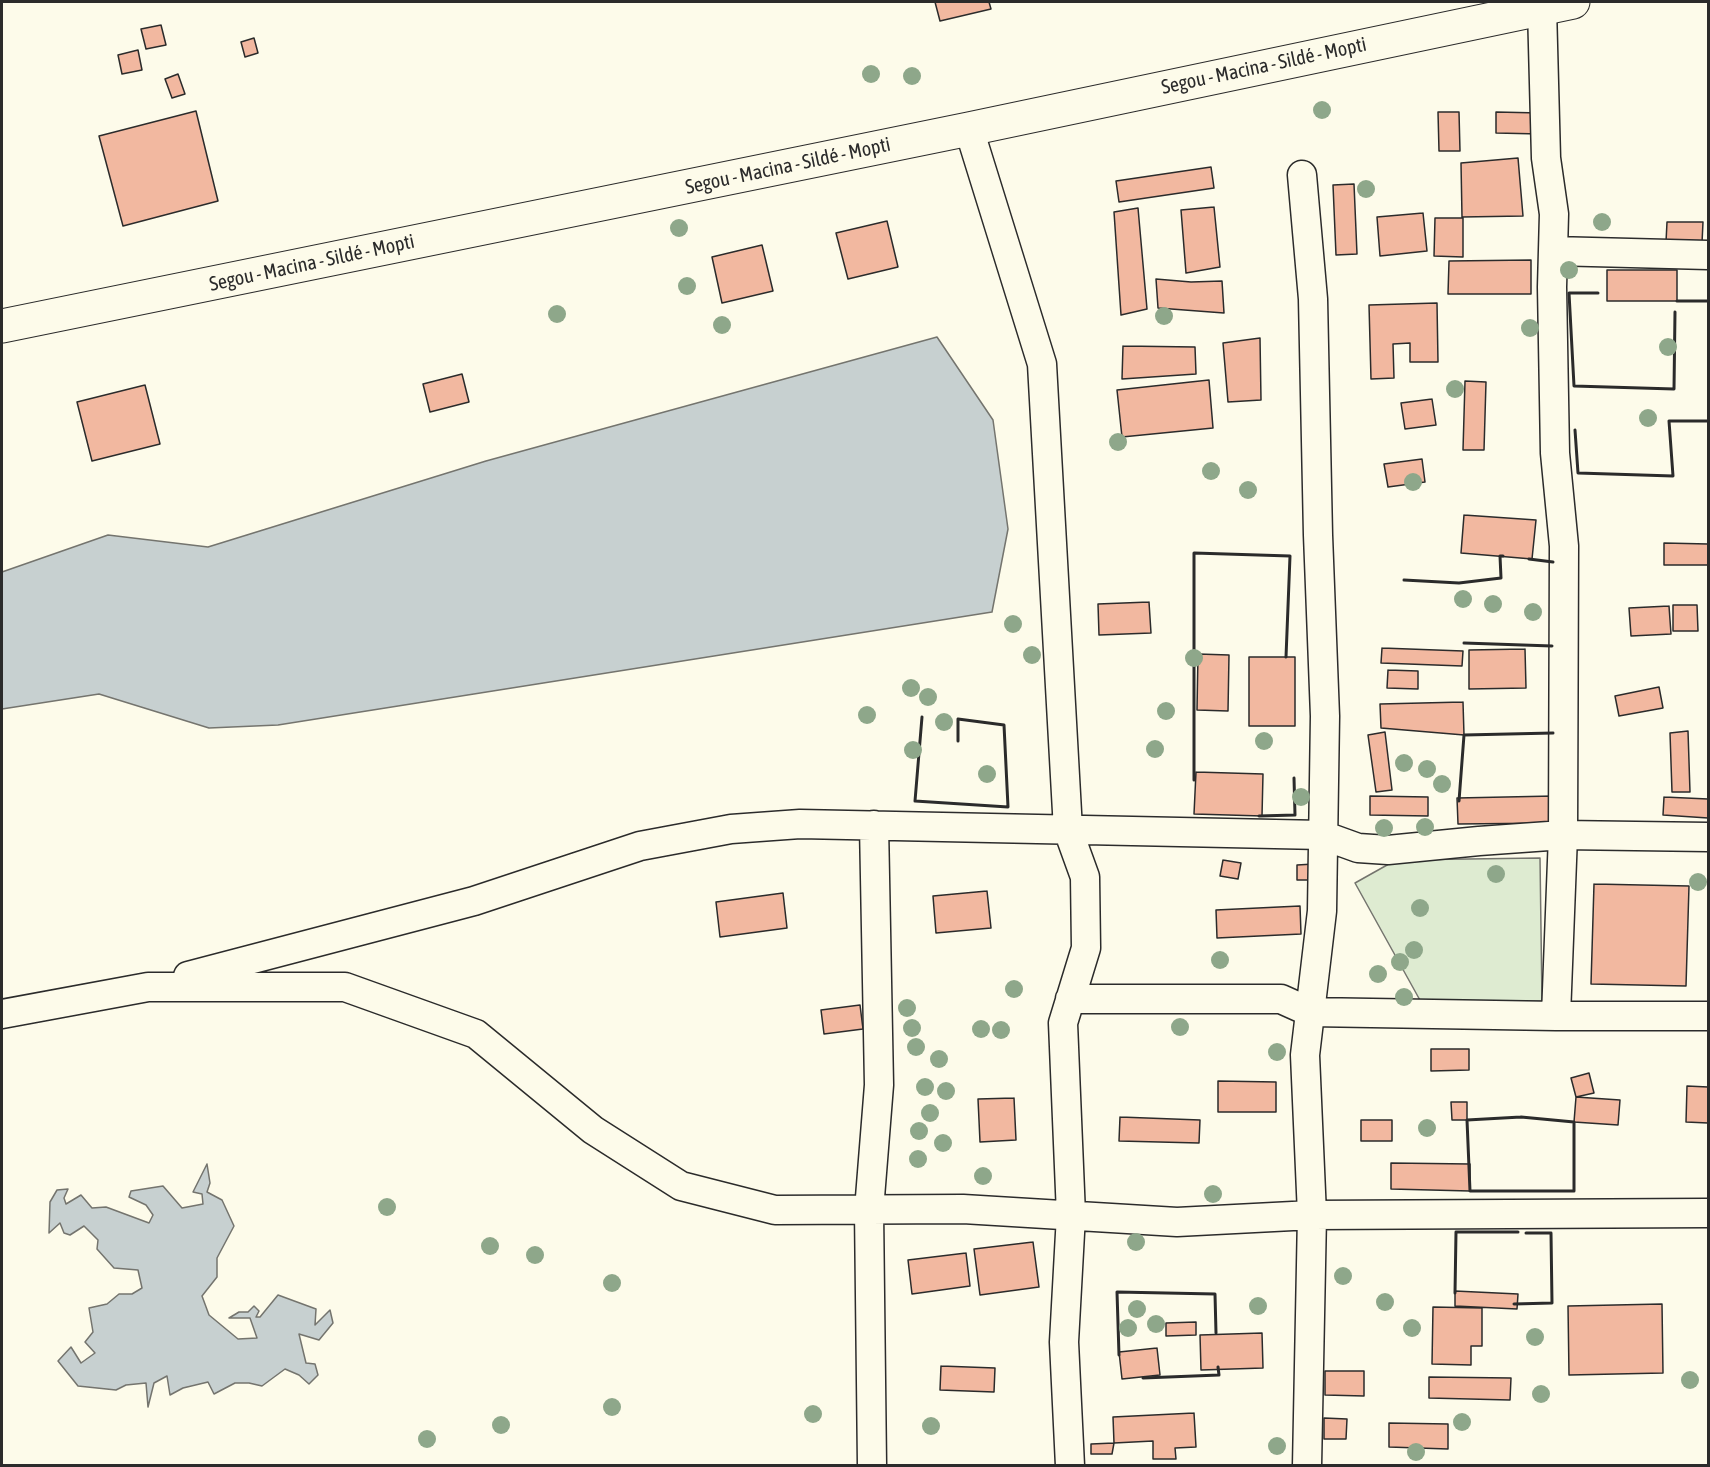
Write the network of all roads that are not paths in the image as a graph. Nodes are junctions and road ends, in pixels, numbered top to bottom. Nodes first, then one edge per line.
1 (1573, 2) edge
2 (1542, 8) junction
3 (969, 129) junction
4 (1302, 175) dead end
5 (1553, 251) junction
6 (1708, 255) edge
7 (2, 326) edge
8 (873, 825) junction
9 (1068, 830) junction
10 (1322, 835) junction
11 (1563, 835) junction
12 (1708, 837) edge
13 (148, 987) junction
14 (1070, 999) junction
15 (1310, 1012) junction
16 (2, 1014) edge
17 (1556, 1016) junction
18 (1708, 1016) edge
19 (869, 1210) junction
20 (1708, 1213) edge
21 (1071, 1215) junction
22 (1312, 1215) junction
23 (872, 1466) edge
24 (1070, 1466) edge
25 (1307, 1466) edge

1 - 2 main road, Segou - Macina - Sildé - Mopti
2 - 3 main road, Segou - Macina - Sildé - Mopti
2 - 5 street
3 - 7 main road, Segou - Macina - Sildé - Mopti
3 - 9 street
4 - 10 street
5 - 6 street
5 - 11 street
8 - 9 street
8 - 13 street
8 - 19 street
9 - 10 street
9 - 14 street
10 - 11 street
10 - 15 street
11 - 12 street
11 - 17 street
13 - 16 street
13 - 19 street
14 - 15 street
14 - 21 street
15 - 17 street
15 - 22 street
17 - 18 street
19 - 21 street
19 - 23 street
20 - 22 street
21 - 22 street
21 - 24 street
22 - 25 street

